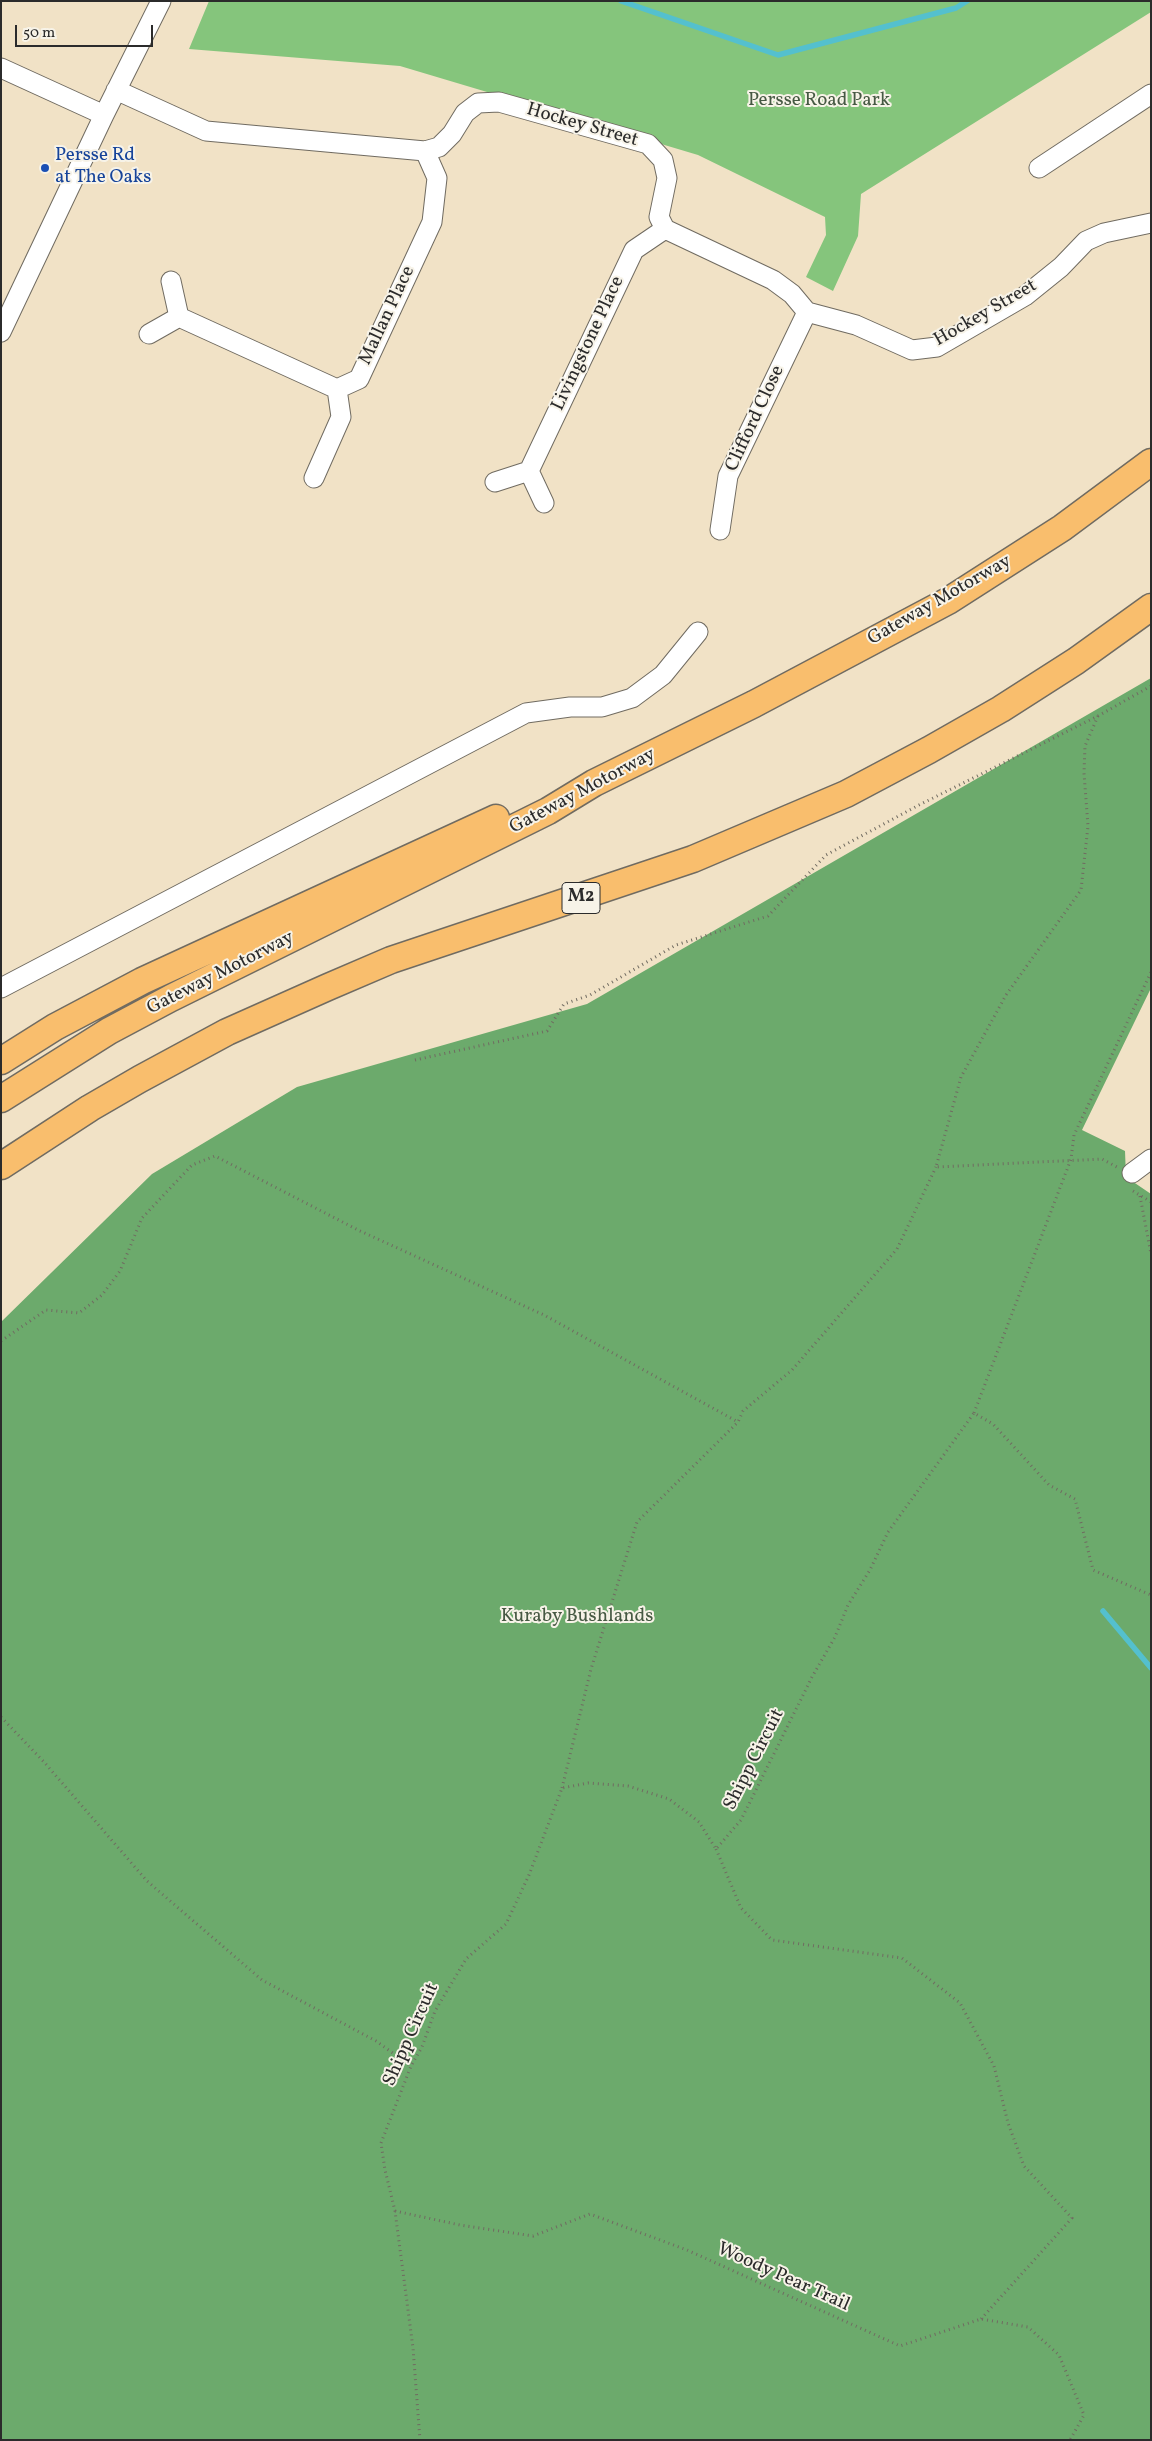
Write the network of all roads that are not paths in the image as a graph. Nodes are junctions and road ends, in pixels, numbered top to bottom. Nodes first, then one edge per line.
1 (161, 1) edge
2 (1, 68) edge
3 (116, 90) junction
4 (1151, 94) edge
5 (104, 116) junction
6 (425, 151) junction
7 (1039, 168) dead end
8 (1151, 223) edge
9 (665, 229) junction
10 (171, 281) dead end
11 (806, 312) junction
12 (179, 317) junction
13 (1, 332) edge
14 (149, 334) dead end
15 (337, 389) junction
16 (1151, 462) edge
17 (529, 471) junction
18 (314, 478) dead end
19 (495, 482) dead end
20 (544, 503) dead end
21 (720, 530) dead end
22 (1151, 607) edge
23 (698, 632) dead end
24 (594, 784) junction
25 (1, 988) edge
26 (1, 1061) edge
27 (1, 1099) edge
28 (1151, 1159) edge
29 (1, 1166) edge
30 (1132, 1173) road end

1 - 3 street
2 - 5 street
3 - 5 street
3 - 6 street
4 - 7 street
5 - 13 street
6 - 9 street, Hockey Street
6 - 15 street, Mallan Place
8 - 11 street, Hockey Street
9 - 11 street
9 - 17 street, Livingstone Place
10 - 12 street
11 - 21 street, Clifford Close
12 - 14 street
12 - 15 street
15 - 18 street
16 - 24 highway, Gateway Motorway
17 - 19 street
17 - 20 street
22 - 29 highway, M2
23 - 25 street
24 - 26 highway
24 - 27 highway, Gateway Motorway
28 - 30 street

